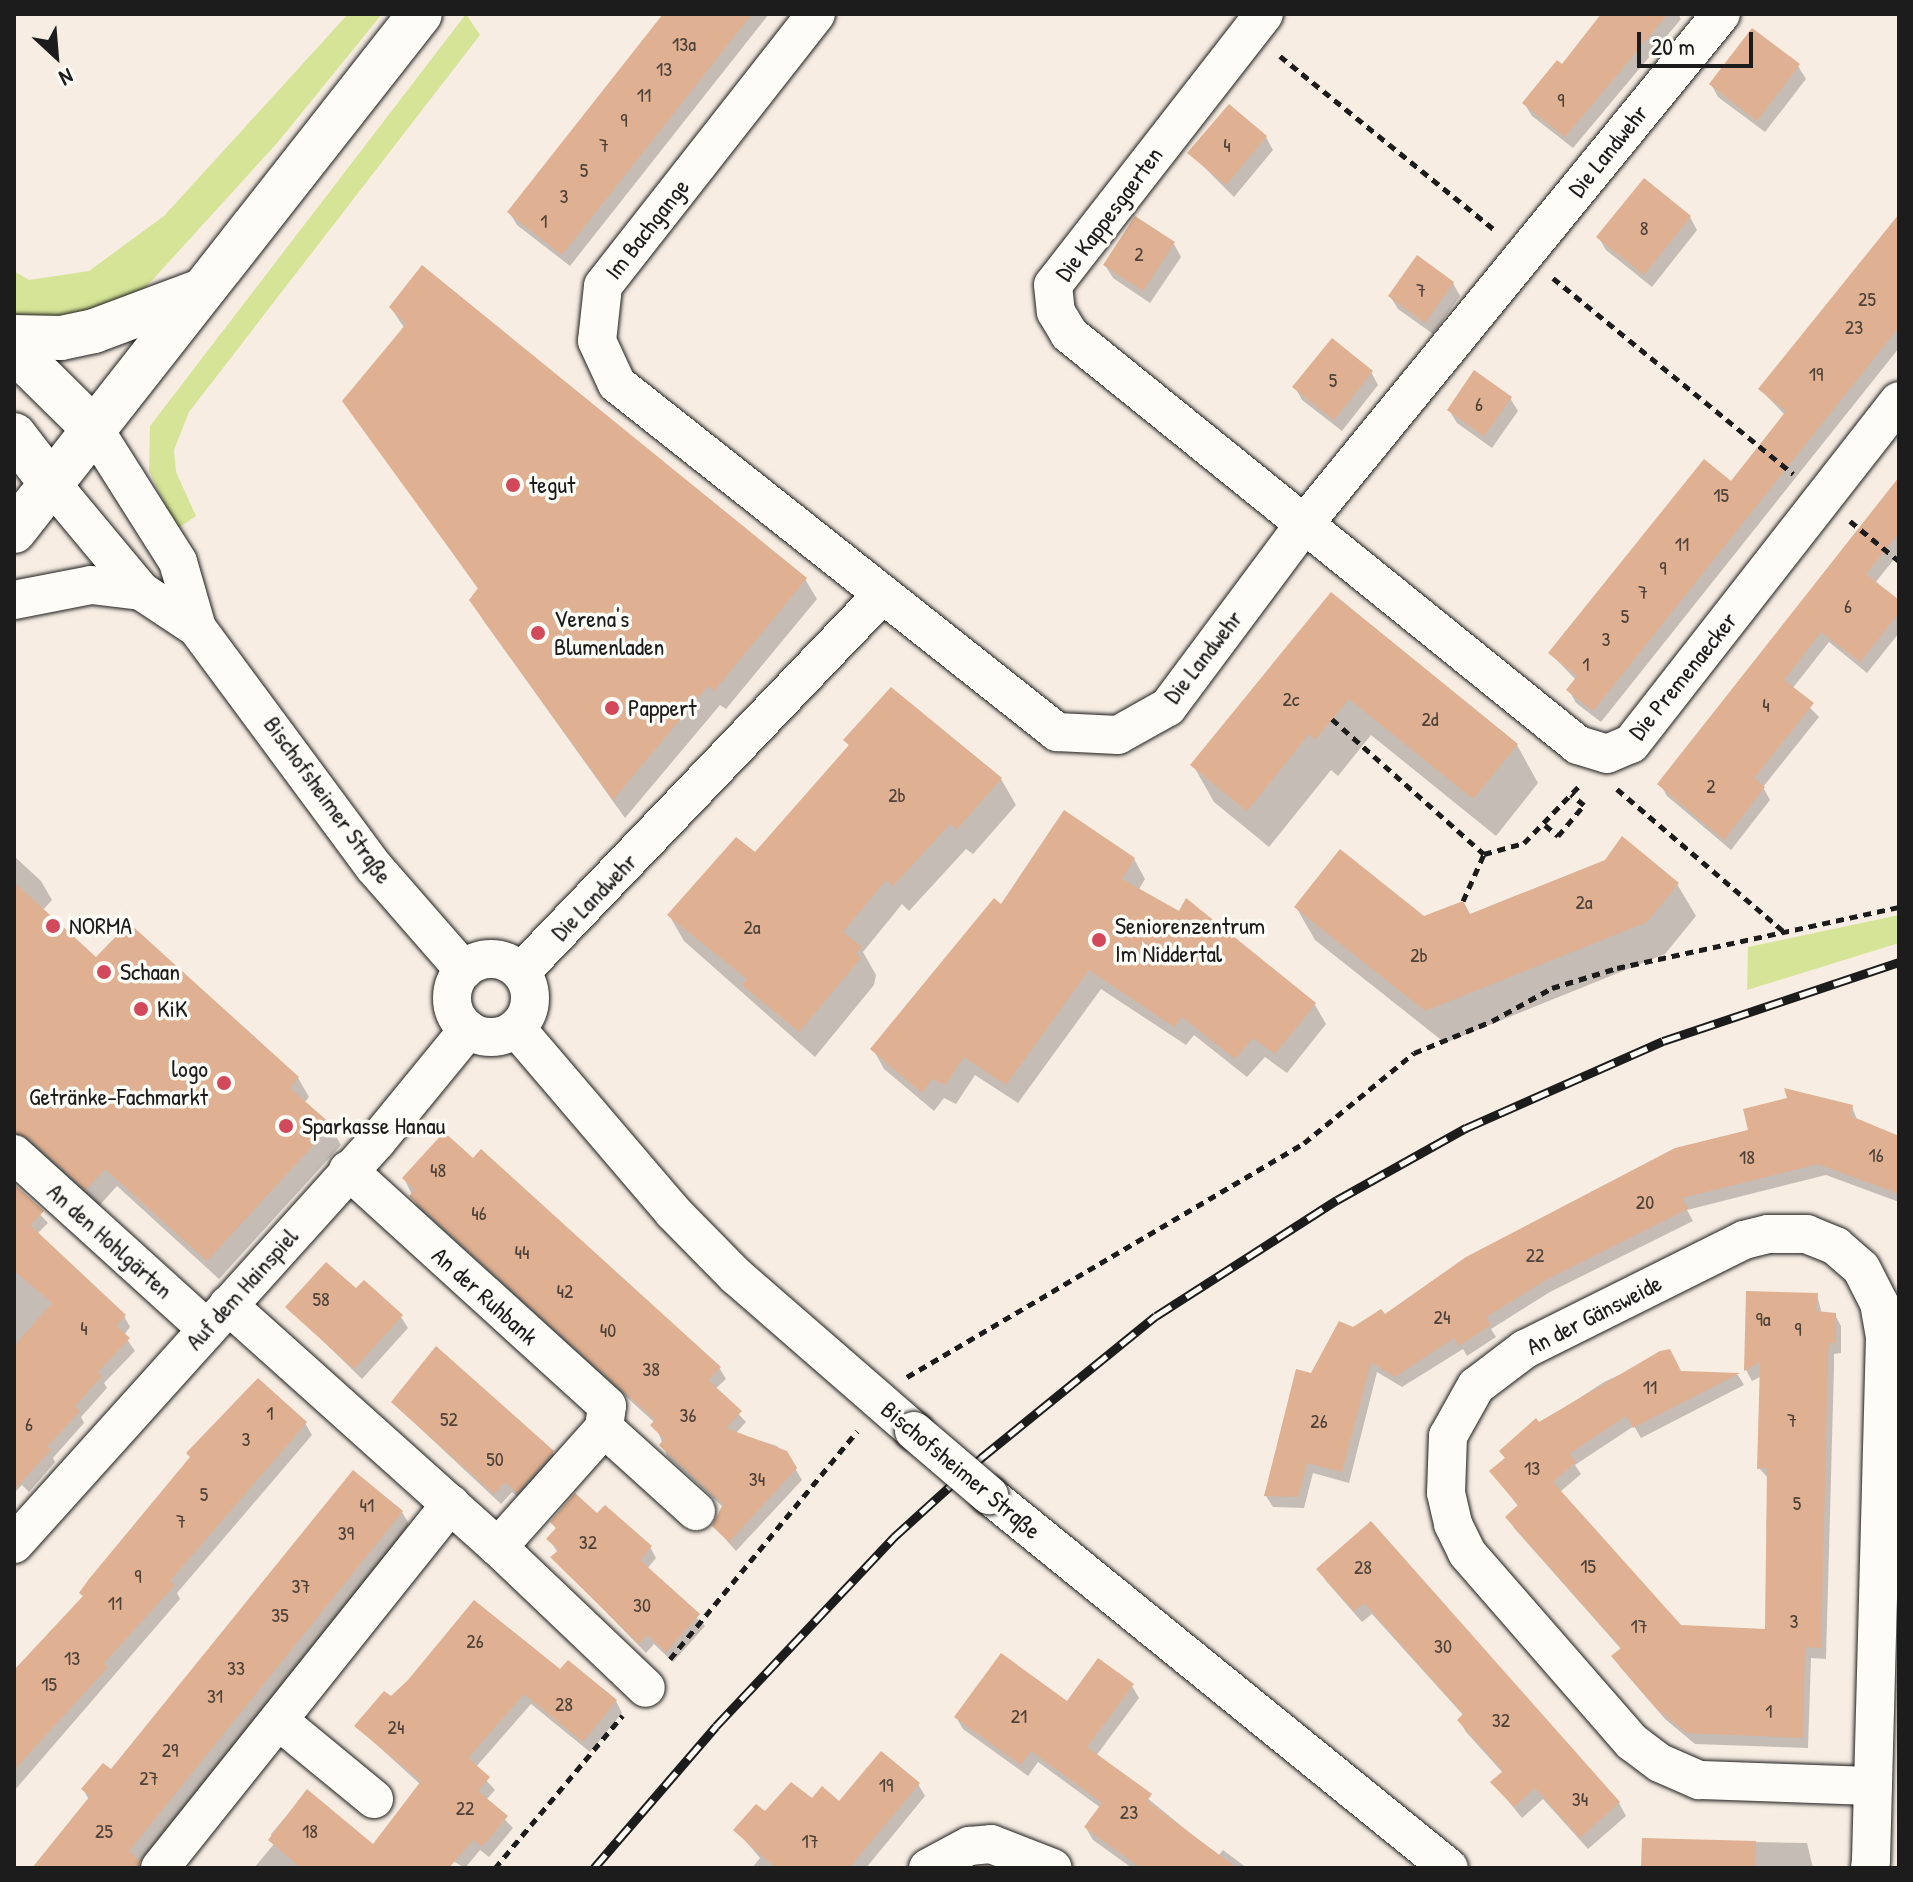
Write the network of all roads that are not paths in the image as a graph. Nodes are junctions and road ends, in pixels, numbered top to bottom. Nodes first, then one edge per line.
1 (420, 14) edge
2 (816, 14) edge
3 (1264, 14) edge
4 (1721, 14) edge
5 (204, 290) junction
6 (14, 337) edge
7 (14, 350) edge
8 (1899, 401) edge
9 (94, 429) junction
10 (14, 435) edge
11 (51, 483) junction
12 (1305, 523) junction
13 (14, 531) edge
14 (141, 591) junction
15 (880, 597) junction
16 (14, 600) edge
17 (197, 628) junction
18 (464, 970) junction
19 (521, 972) junction
20 (516, 1028) junction
21 (468, 1030) junction
22 (14, 1154) edge
23 (348, 1170) junction
24 (217, 1317) junction
25 (604, 1428) junction
26 (451, 1504) junction
27 (696, 1511) dead end
28 (14, 1544) edge
29 (498, 1547) junction
30 (646, 1688) road end
31 (279, 1721) junction
32 (1873, 1786) junction
33 (374, 1799) dead end
34 (160, 1868) edge
35 (928, 1868) edge
36 (1053, 1868) edge
37 (1449, 1868) edge
38 (1870, 1868) edge

1 - 5 main road
2 - 15 street, Im Bachgange
3 - 12 street, Die Kappesgaerten
4 - 12 street, Die Landwehr
5 - 6 main road
5 - 9 main road
7 - 9 main road
8 - 12 street, Die Premenaecker
9 - 11 main road
9 - 17 street
10 - 11 main road
11 - 13 main road
11 - 14 street
12 - 15 street, Die Landwehr
14 - 16 street
14 - 17 street
15 - 19 street, Die Landwehr
17 - 18 street, Bischofsheimer Straße
18 - 19 street
18 - 21 street
19 - 20 street
20 - 21 street
20 - 37 street, Bischofsheimer Straße, bridge
21 - 23 street, Auf dem Hainspiel
22 - 24 street, An den Hohlgärten
23 - 24 street, Auf dem Hainspiel
23 - 25 street, An der Ruhbank
24 - 26 street
24 - 28 street, Auf dem Hainspiel
25 - 27 street
25 - 29 street
26 - 29 street
26 - 31 street
29 - 30 street
31 - 33 street
31 - 34 street
32 - 32 street, An der Gänsweide
32 - 38 street, An der Gänsweide
35 - 36 street

